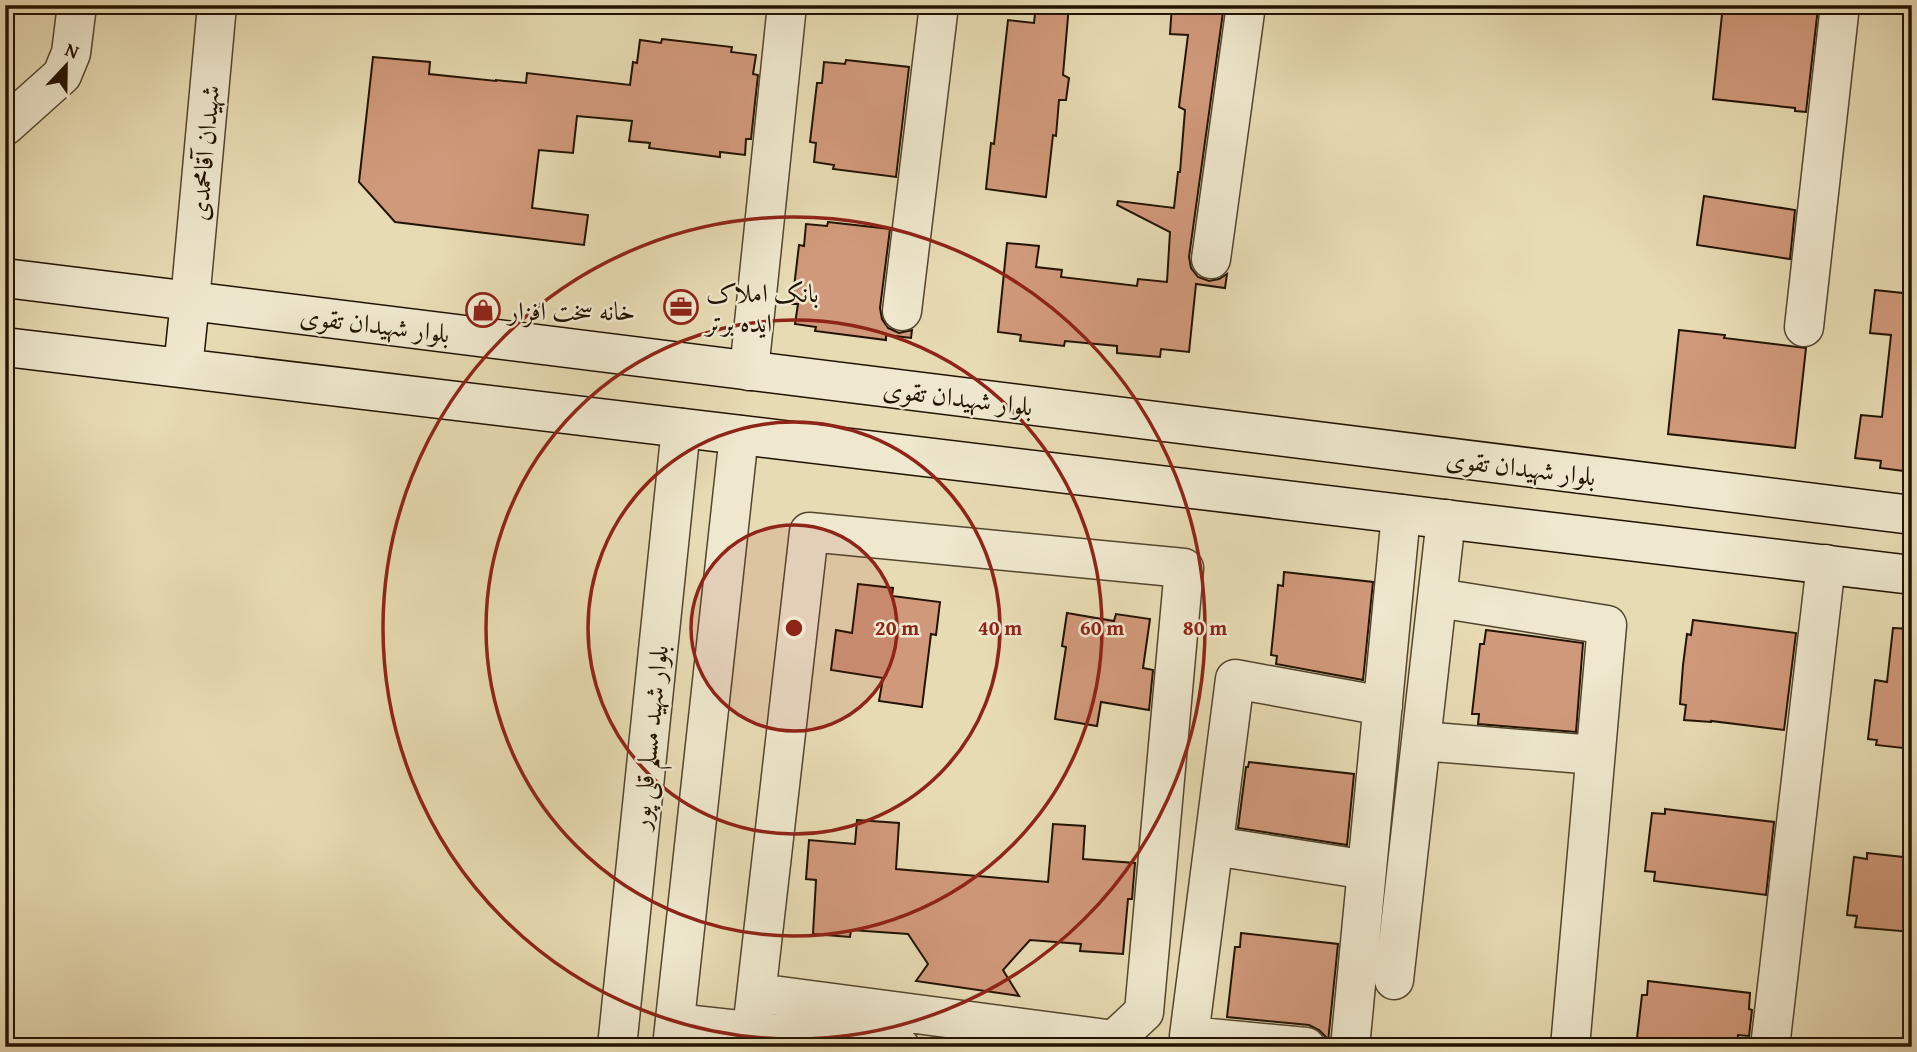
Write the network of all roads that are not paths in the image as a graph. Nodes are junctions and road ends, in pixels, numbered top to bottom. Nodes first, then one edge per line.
1 (77, 5) edge
2 (217, 5) edge
3 (787, 5) edge
4 (939, 5) edge
5 (1246, 5) edge
6 (1840, 5) edge
7 (5, 126) edge
8 (1211, 259) dead end
9 (5, 278) edge
10 (190, 301) junction
11 (902, 311) dead end
12 (1804, 327) dead end
13 (5, 347) edge
14 (183, 369) junction
15 (749, 371) junction
16 (681, 428) junction
17 (739, 435) junction
18 (1401, 514) junction
19 (1912, 515) edge
20 (1446, 519) junction
21 (1826, 564) junction
22 (1912, 575) edge
23 (1438, 598) junction
24 (1383, 706) junction
25 (1421, 741) junction
26 (1595, 755) junction
27 (1214, 846) junction
28 (1367, 870) junction
29 (1394, 980) dead end
30 (757, 993) junction
31 (673, 1035) edge
32 (751, 1038) edge
33 (617, 1047) edge
34 (900, 1047) edge
35 (1306, 1047) edge
36 (1350, 1047) edge
37 (1570, 1047) edge
38 (1770, 1047) edge

1 - 7 street
2 - 10 street, شهیدان آقامحمدی
3 - 15 street
4 - 11 street
5 - 8 street
6 - 12 street
9 - 10 street, بلوار شهیدان تقوی
10 - 14 street, شهیدان آقامحمدی
10 - 15 street, بلوار شهیدان تقوی
13 - 14 street
14 - 16 street
15 - 19 street, بلوار شهیدان تقوی
16 - 17 street
16 - 33 street, بلوار شهید مسلم قلی پور
17 - 18 street
17 - 31 street
18 - 20 street
18 - 24 street
20 - 21 street
20 - 23 street
21 - 22 street
21 - 38 street
23 - 25 street
23 - 26 street
24 - 27 street
24 - 28 street
25 - 26 street
25 - 29 street
26 - 37 street
27 - 28 street
27 - 35 street
28 - 36 street
30 - 30 street
30 - 32 street
31 - 32 street
32 - 34 street

